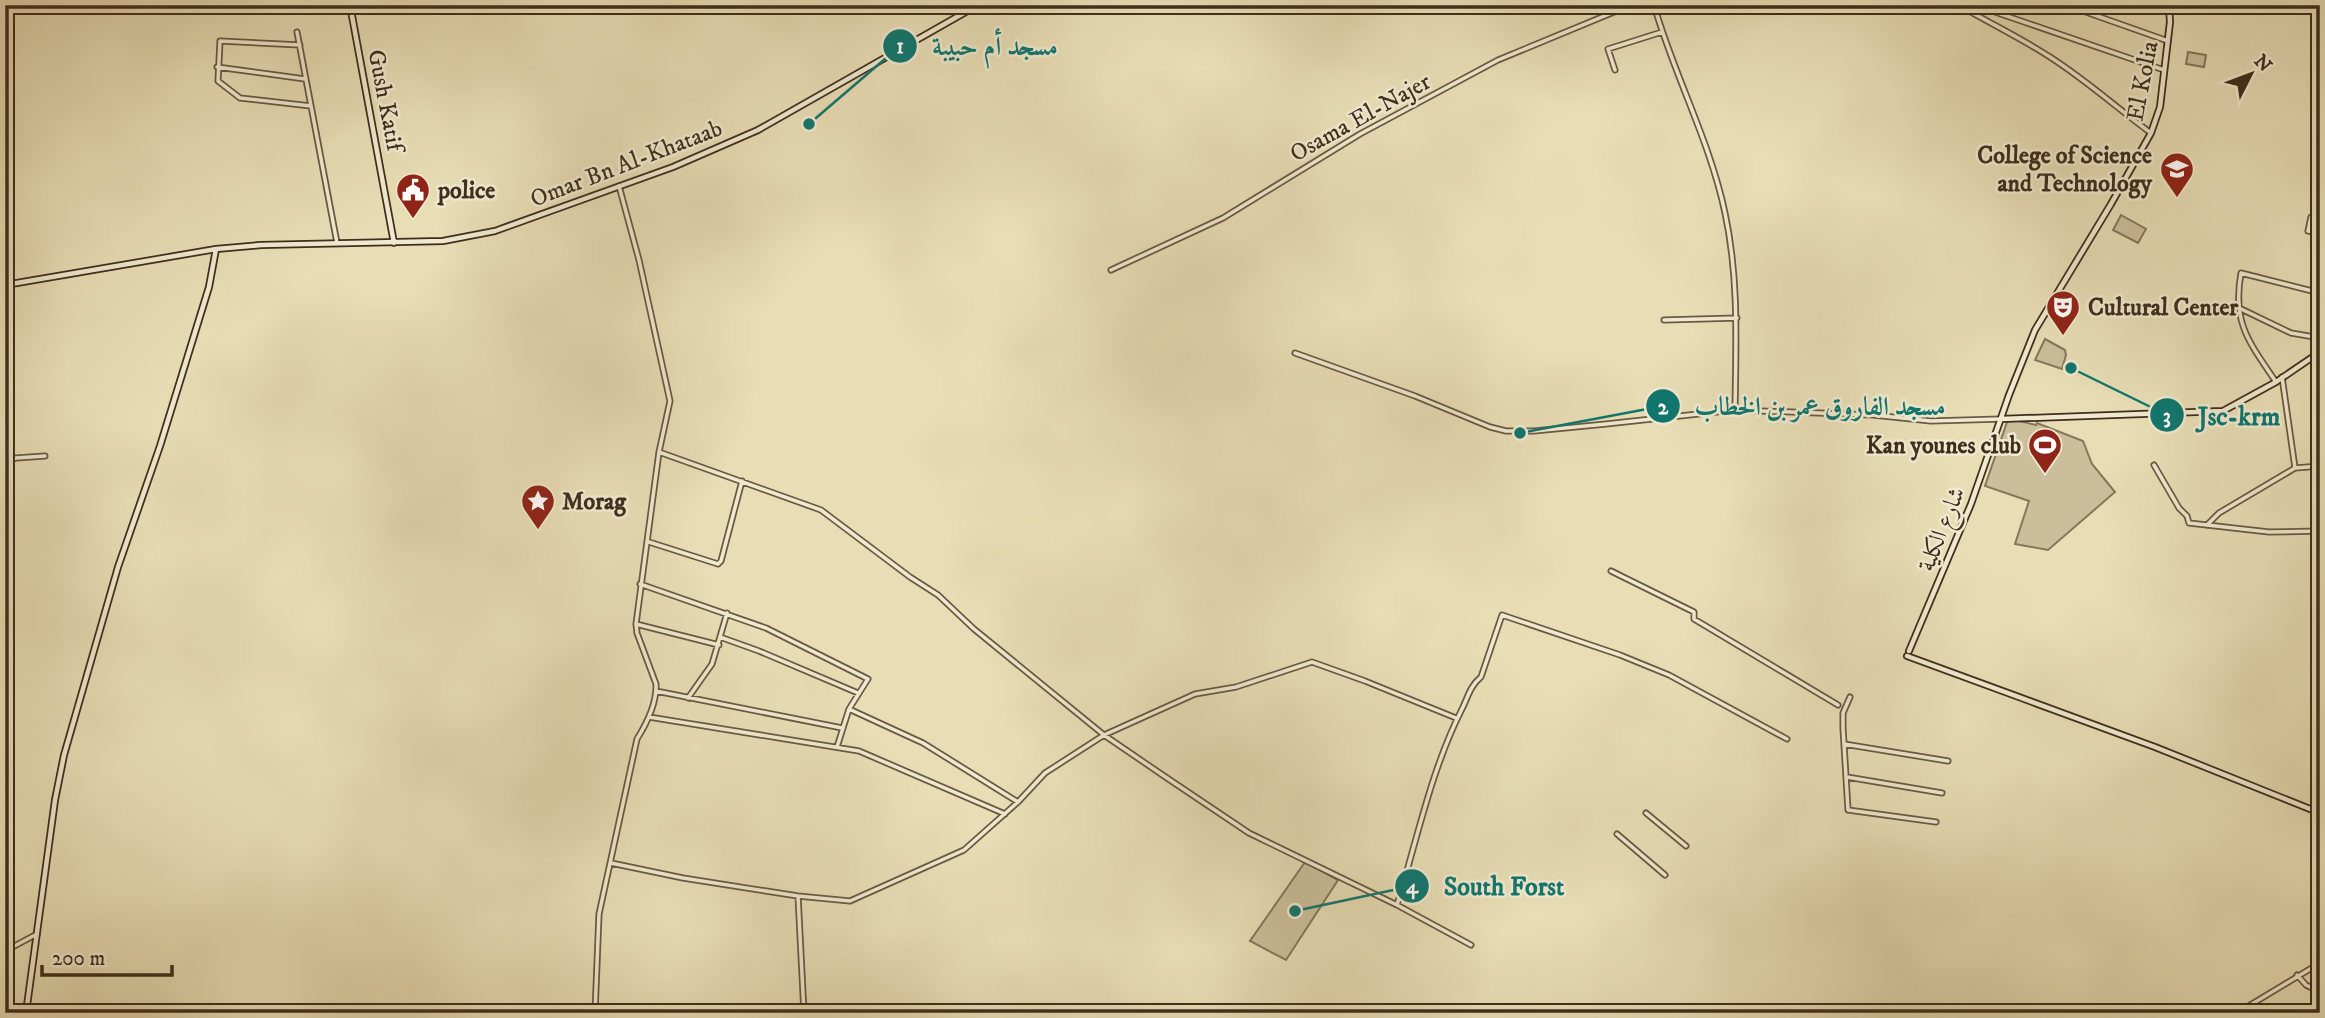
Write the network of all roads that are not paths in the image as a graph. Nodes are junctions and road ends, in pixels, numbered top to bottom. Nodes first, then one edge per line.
1 (11, 5) edge
2 (350, 5) edge
3 (978, 5) edge
4 (1631, 5) edge
5 (1654, 5) edge
6 (1960, 5) edge
7 (1979, 5) edge
8 (2066, 5) edge
9 (2169, 5) edge
10 (1992, 11) dead end
11 (1974, 14) junction
12 (5, 29) edge
13 (298, 32) dead end
14 (1662, 32) junction
15 (2168, 41) junction
16 (300, 45) junction
17 (217, 67) junction
18 (1615, 70) dead end
19 (2164, 70) junction
20 (306, 79) junction
21 (311, 106) junction
22 (2151, 133) junction
23 (619, 186) junction
24 (2311, 217) dead end
25 (2320, 233) edge
26 (337, 243) junction
27 (394, 243) junction
28 (216, 249) junction
29 (1111, 270) dead end
30 (5, 285) edge
31 (2320, 293) edge
32 (2237, 307) junction
33 (1737, 318) junction
34 (1664, 320) dead end
35 (2320, 338) edge
36 (2320, 352) edge
37 (1295, 353) dead end
38 (2282, 377) junction
39 (2276, 382) junction
40 (1735, 410) junction
41 (2001, 419) junction
42 (659, 452) junction
43 (46, 456) dead end
44 (5, 461) edge
45 (2154, 465) dead end
46 (2320, 466) edge
47 (2295, 468) junction
48 (742, 481) junction
49 (2207, 524) junction
50 (2320, 531) edge
51 (648, 542) junction
52 (1611, 571) dead end
53 (640, 584) junction
54 (727, 613) junction
55 (636, 624) junction
56 (720, 637) junction
57 (719, 645) junction
58 (656, 691) junction
59 (858, 694) junction
60 (1850, 697) dead end
61 (688, 698) junction
62 (1838, 705) dead end
63 (849, 709) junction
64 (649, 717) junction
65 (1456, 718) junction
66 (842, 728) junction
67 (1104, 735) junction
68 (1787, 739) dead end
69 (1844, 744) junction
70 (837, 747) junction
71 (1948, 761) dead end
72 (1847, 777) junction
73 (1942, 793) dead end
74 (1018, 802) junction
75 (1646, 813) dead end
76 (2320, 813) edge
77 (1005, 814) junction
78 (1936, 822) dead end
79 (1617, 834) dead end
80 (1686, 846) dead end
81 (611, 863) junction
82 (1665, 875) dead end
83 (798, 896) junction
84 (1397, 905) junction
85 (37, 934) junction
86 (1471, 945) dead end
87 (5, 951) edge
88 (2320, 963) edge
89 (2297, 975) junction
90 (2320, 992) edge
91 (2242, 1012) edge
92 (26, 1013) edge
93 (595, 1013) edge
94 (804, 1013) edge

1 - 12 street
2 - 27 main road, Gush Katif
3 - 23 main road, Omar Bn Al-Khataab
4 - 29 street, Osama El-Najer
5 - 14 street
6 - 11 street
7 - 11 street
8 - 15 street
9 - 15 main road, El Kolia
10 - 19 street
11 - 22 street
13 - 16 street
14 - 18 street
14 - 33 street
15 - 19 main road, El Kolia
16 - 17 street
16 - 20 street
17 - 20 street
17 - 21 street
19 - 22 main road, El Kolia
20 - 21 street
21 - 26 street
22 - 41 main road, El Kolia
23 - 27 main road, Omar Bn Al-Khataab
23 - 42 street
24 - 25 street
26 - 27 main road, Omar Bn Al-Khataab
26 - 28 main road, Omar Bn Al-Khataab
28 - 30 main road, Omar Bn Al-Khataab
28 - 85 main road
31 - 32 street
32 - 35 street
32 - 39 street
33 - 34 street
33 - 40 street
36 - 38 main road
37 - 40 street
38 - 39 main road
38 - 47 street
39 - 41 main road
40 - 41 street
41 - 76 main road, شارع الكلية
42 - 48 street
42 - 51 street
43 - 44 street
45 - 49 street
46 - 47 street
47 - 49 street
48 - 51 street
48 - 67 street
49 - 50 street
51 - 53 street
52 - 62 street
53 - 54 street
53 - 55 street
54 - 56 street
54 - 59 street
55 - 57 street
55 - 58 street
56 - 57 street
56 - 59 street
57 - 61 street
58 - 61 street
58 - 64 street
59 - 63 street
60 - 69 street
61 - 66 street
63 - 66 street
63 - 74 street
64 - 70 street
64 - 81 street
65 - 67 street
65 - 68 street
65 - 84 street
66 - 70 street
67 - 74 street
67 - 84 street
69 - 71 street
69 - 72 street
70 - 77 street
72 - 73 street
72 - 78 street
74 - 77 street
75 - 80 street
77 - 83 street
79 - 82 street
81 - 83 street
81 - 93 street
83 - 94 street
84 - 86 street
85 - 87 street
85 - 92 main road
88 - 89 street
89 - 90 street
89 - 91 street

